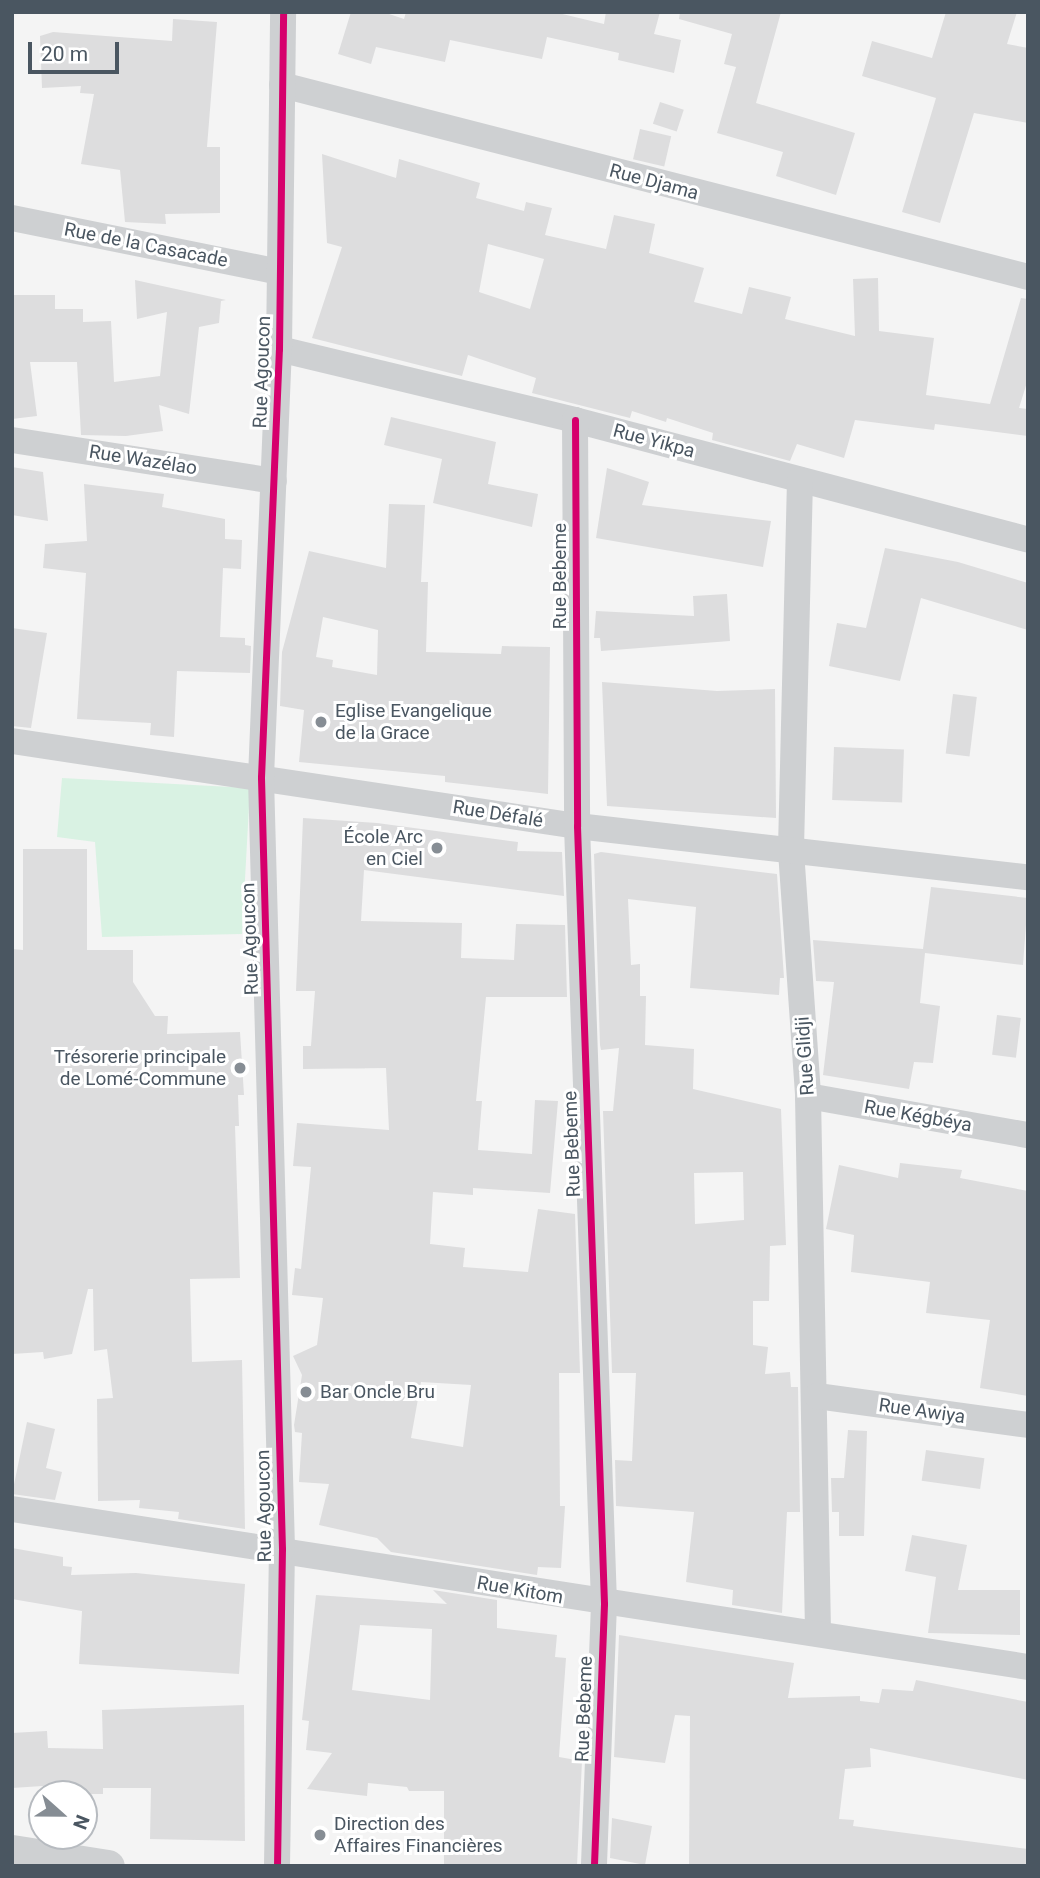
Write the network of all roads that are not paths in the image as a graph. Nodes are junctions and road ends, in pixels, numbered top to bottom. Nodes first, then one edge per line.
1 (283, 12) edge
2 (282, 85) junction
3 (12, 218) edge
4 (280, 272) junction
5 (1028, 277) edge
6 (279, 349) junction
7 (575, 420) junction
8 (12, 440) edge
9 (800, 480) junction
10 (274, 481) junction
11 (1028, 540) edge
12 (12, 741) edge
13 (261, 777) junction
14 (577, 826) junction
15 (791, 850) junction
16 (1028, 877) edge
17 (808, 1096) junction
18 (1028, 1135) edge
19 (817, 1396) junction
20 (1028, 1425) edge
21 (12, 1509) edge
22 (282, 1549) junction
23 (604, 1604) junction
24 (818, 1632) junction
25 (1028, 1667) edge
26 (12, 1851) edge
27 (108, 1866) edge
28 (277, 1866) edge
29 (593, 1866) edge

1 - 2 street, Rue Agoucon
2 - 4 street, Rue Agoucon
2 - 5 street, Rue Djama
3 - 4 street, Rue de la Casacade
4 - 6 street, Rue Agoucon
6 - 7 street, Rue Yikpa
6 - 10 street, Rue Agoucon
7 - 9 street, Rue Yikpa
7 - 14 street, Rue Bebeme
8 - 10 street, Rue Wazélao
9 - 11 street, Rue Yikpa
9 - 15 street, Rue Glidji
10 - 13 street, Rue Agoucon
12 - 13 street, Rue Défalé
13 - 14 street, Rue Défalé
13 - 22 street, Rue Agoucon
14 - 15 street, Rue Défalé
14 - 23 street, Rue Bebeme
15 - 16 street, Rue Défalé
15 - 17 street, Rue Glidji
17 - 18 street, Rue Kégbéya
17 - 19 street, Rue Glidji
19 - 20 street, Rue Awiya
19 - 24 street, Rue Glidji
21 - 22 street, Rue Kitom
22 - 23 street, Rue Kitom
22 - 28 street, Rue Agoucon
23 - 24 street, Rue Kitom
23 - 29 street, Rue Bebeme
24 - 25 street, Rue Kitom
26 - 27 street

